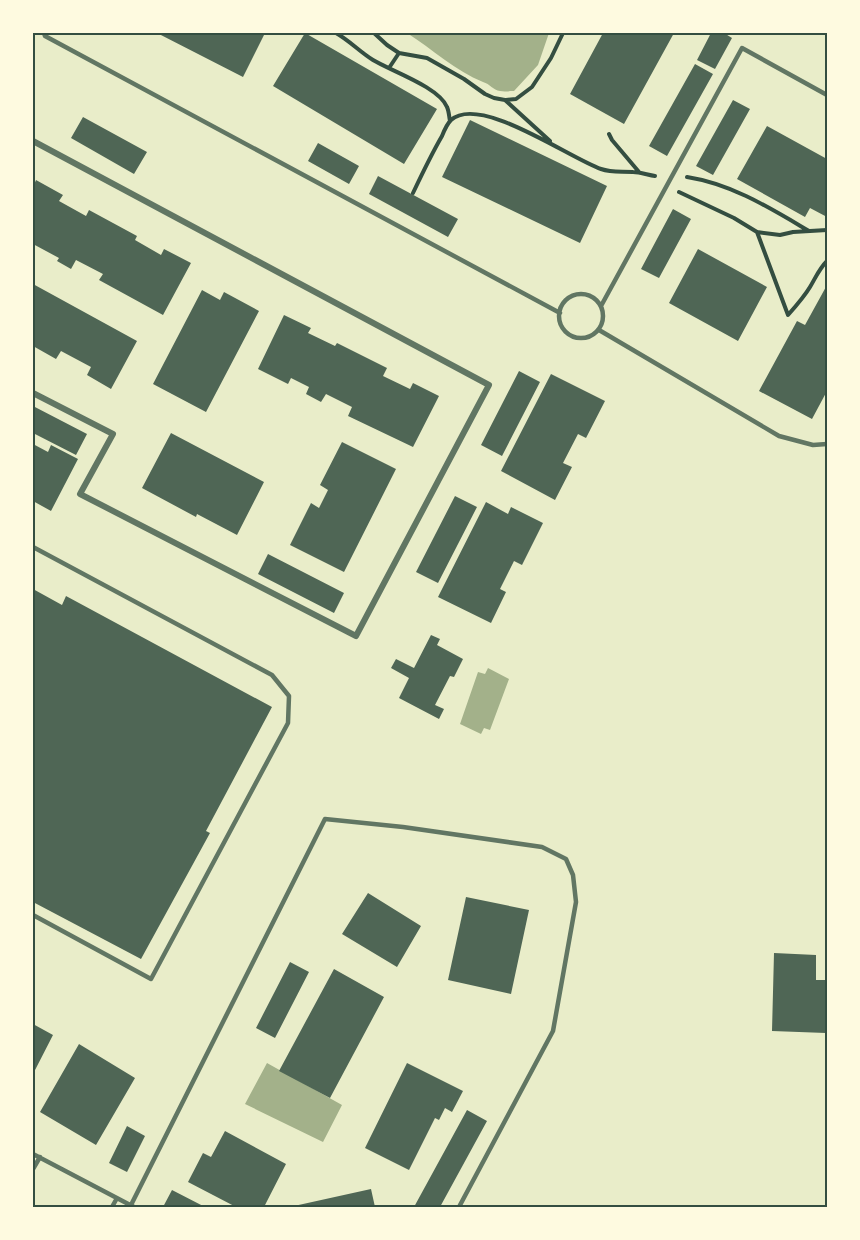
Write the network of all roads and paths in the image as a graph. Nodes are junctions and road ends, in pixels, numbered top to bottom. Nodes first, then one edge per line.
1 (44, 33) edge
2 (336, 33) edge
3 (374, 33) edge
4 (563, 33) edge
5 (399, 53) junction
6 (389, 68) junction
7 (827, 95) edge
8 (506, 100) junction
9 (450, 121) junction
10 (609, 134) dead end
11 (33, 141) edge
12 (555, 146) junction
13 (639, 173) junction
14 (653, 176) junction
15 (672, 176) junction
16 (667, 185) junction
17 (413, 193) dead end
18 (827, 230) edge
19 (809, 231) junction
20 (757, 232) junction
21 (827, 261) edge
22 (601, 306) junction
23 (560, 313) junction
24 (599, 330) junction
25 (33, 393) edge
26 (827, 444) edge
27 (33, 547) edge
28 (33, 915) edge
29 (33, 1154) edge
30 (40, 1157) junction
31 (33, 1169) edge
32 (117, 1198) junction
33 (132, 1206) edge
34 (112, 1207) edge
35 (459, 1207) edge

1 - 23 lane
2 - 6 path
3 - 5 path
4 - 8 path
5 - 6 path
5 - 8 path
6 - 9 path
7 - 15 lane
8 - 12 path
9 - 12 path
9 - 17 path
10 - 13 path
11 - 25 street
12 - 13 path
13 - 14 path
14 - 15 path
14 - 16 path
15 - 16 lane
15 - 19 path
16 - 20 path
16 - 22 lane
18 - 19 path
19 - 20 path
20 - 21 path
22 - 23 lane
22 - 24 lane
23 - 24 lane
24 - 26 lane
27 - 28 lane
29 - 30 lane
30 - 31 lane
30 - 32 lane
32 - 33 lane
32 - 34 lane
33 - 35 lane

